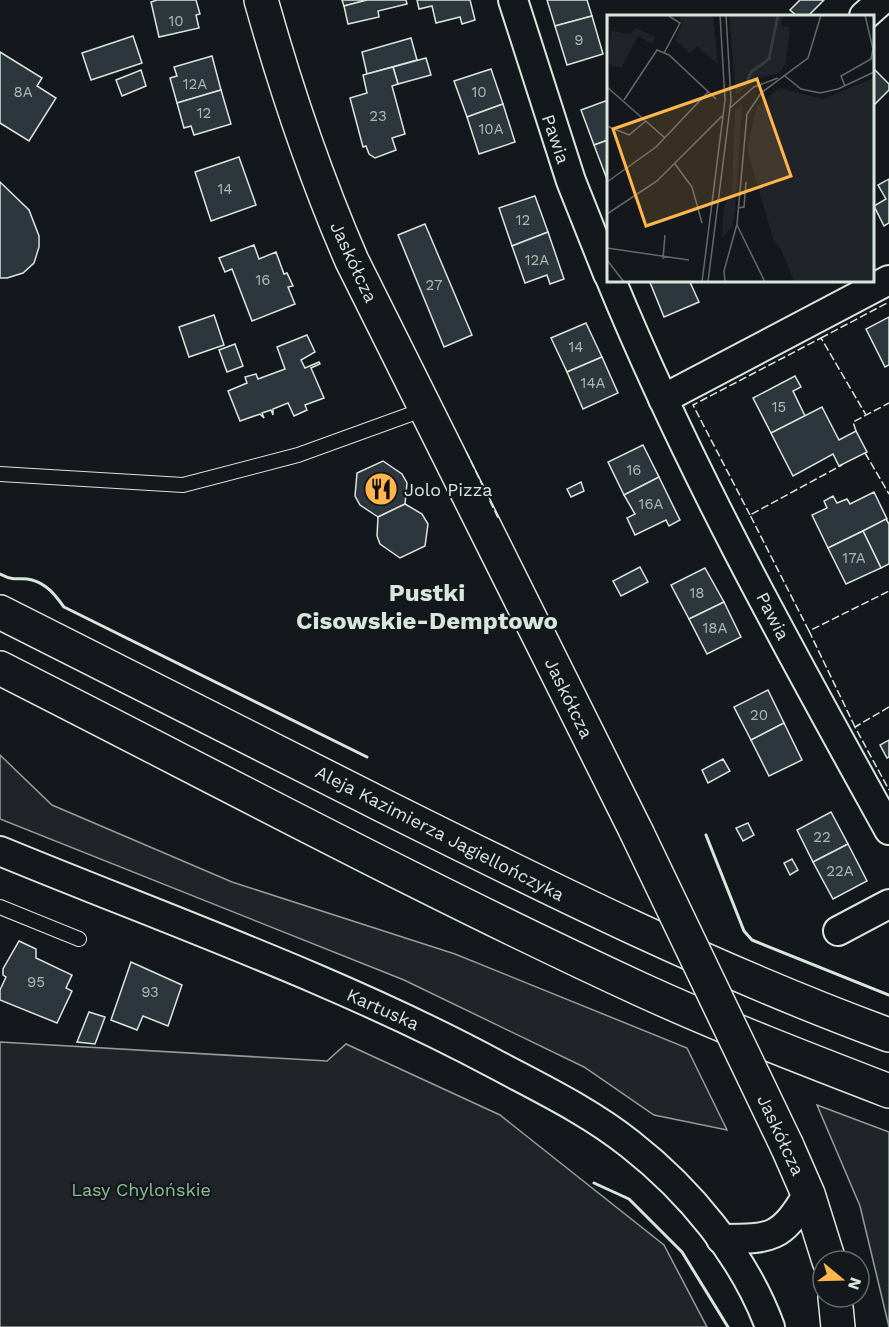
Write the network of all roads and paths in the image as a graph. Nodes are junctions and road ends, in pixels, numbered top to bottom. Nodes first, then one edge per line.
1 (261, 0) edge
2 (513, 0) edge
3 (882, 0) edge
4 (865, 15) edge
5 (607, 269) edge
6 (889, 280) edge
7 (612, 282) edge
8 (856, 288) edge
9 (663, 399) junction
10 (425, 409) junction
11 (0, 474) edge
12 (0, 612) edge
13 (0, 668) edge
14 (889, 830) edge
15 (0, 851) edge
16 (889, 904) edge
17 (0, 907) edge
18 (838, 931) dead end
19 (79, 939) dead end
20 (889, 1035) edge
21 (889, 1091) edge
22 (808, 1194) junction
23 (722, 1239) junction
24 (825, 1249) edge
25 (836, 1309) edge
26 (770, 1327) edge
27 (838, 1327) edge

1 - 10 main road, Jaskółcza
2 - 5 street, Pawia
3 - 4 street
6 - 8 street
7 - 9 street, Pawia
8 - 9 street
9 - 14 street, Pawia
10 - 11 lane
10 - 22 main road, Jaskółcza, bridge
12 - 20 main road, Aleja Kazimierza Jagiellończyka
13 - 21 main road
15 - 23 street, Kartuska
16 - 18 street
17 - 19 lane
22 - 23 street
22 - 24 main road, Jaskółcza
23 - 26 street, Kartuska
25 - 27 main road

